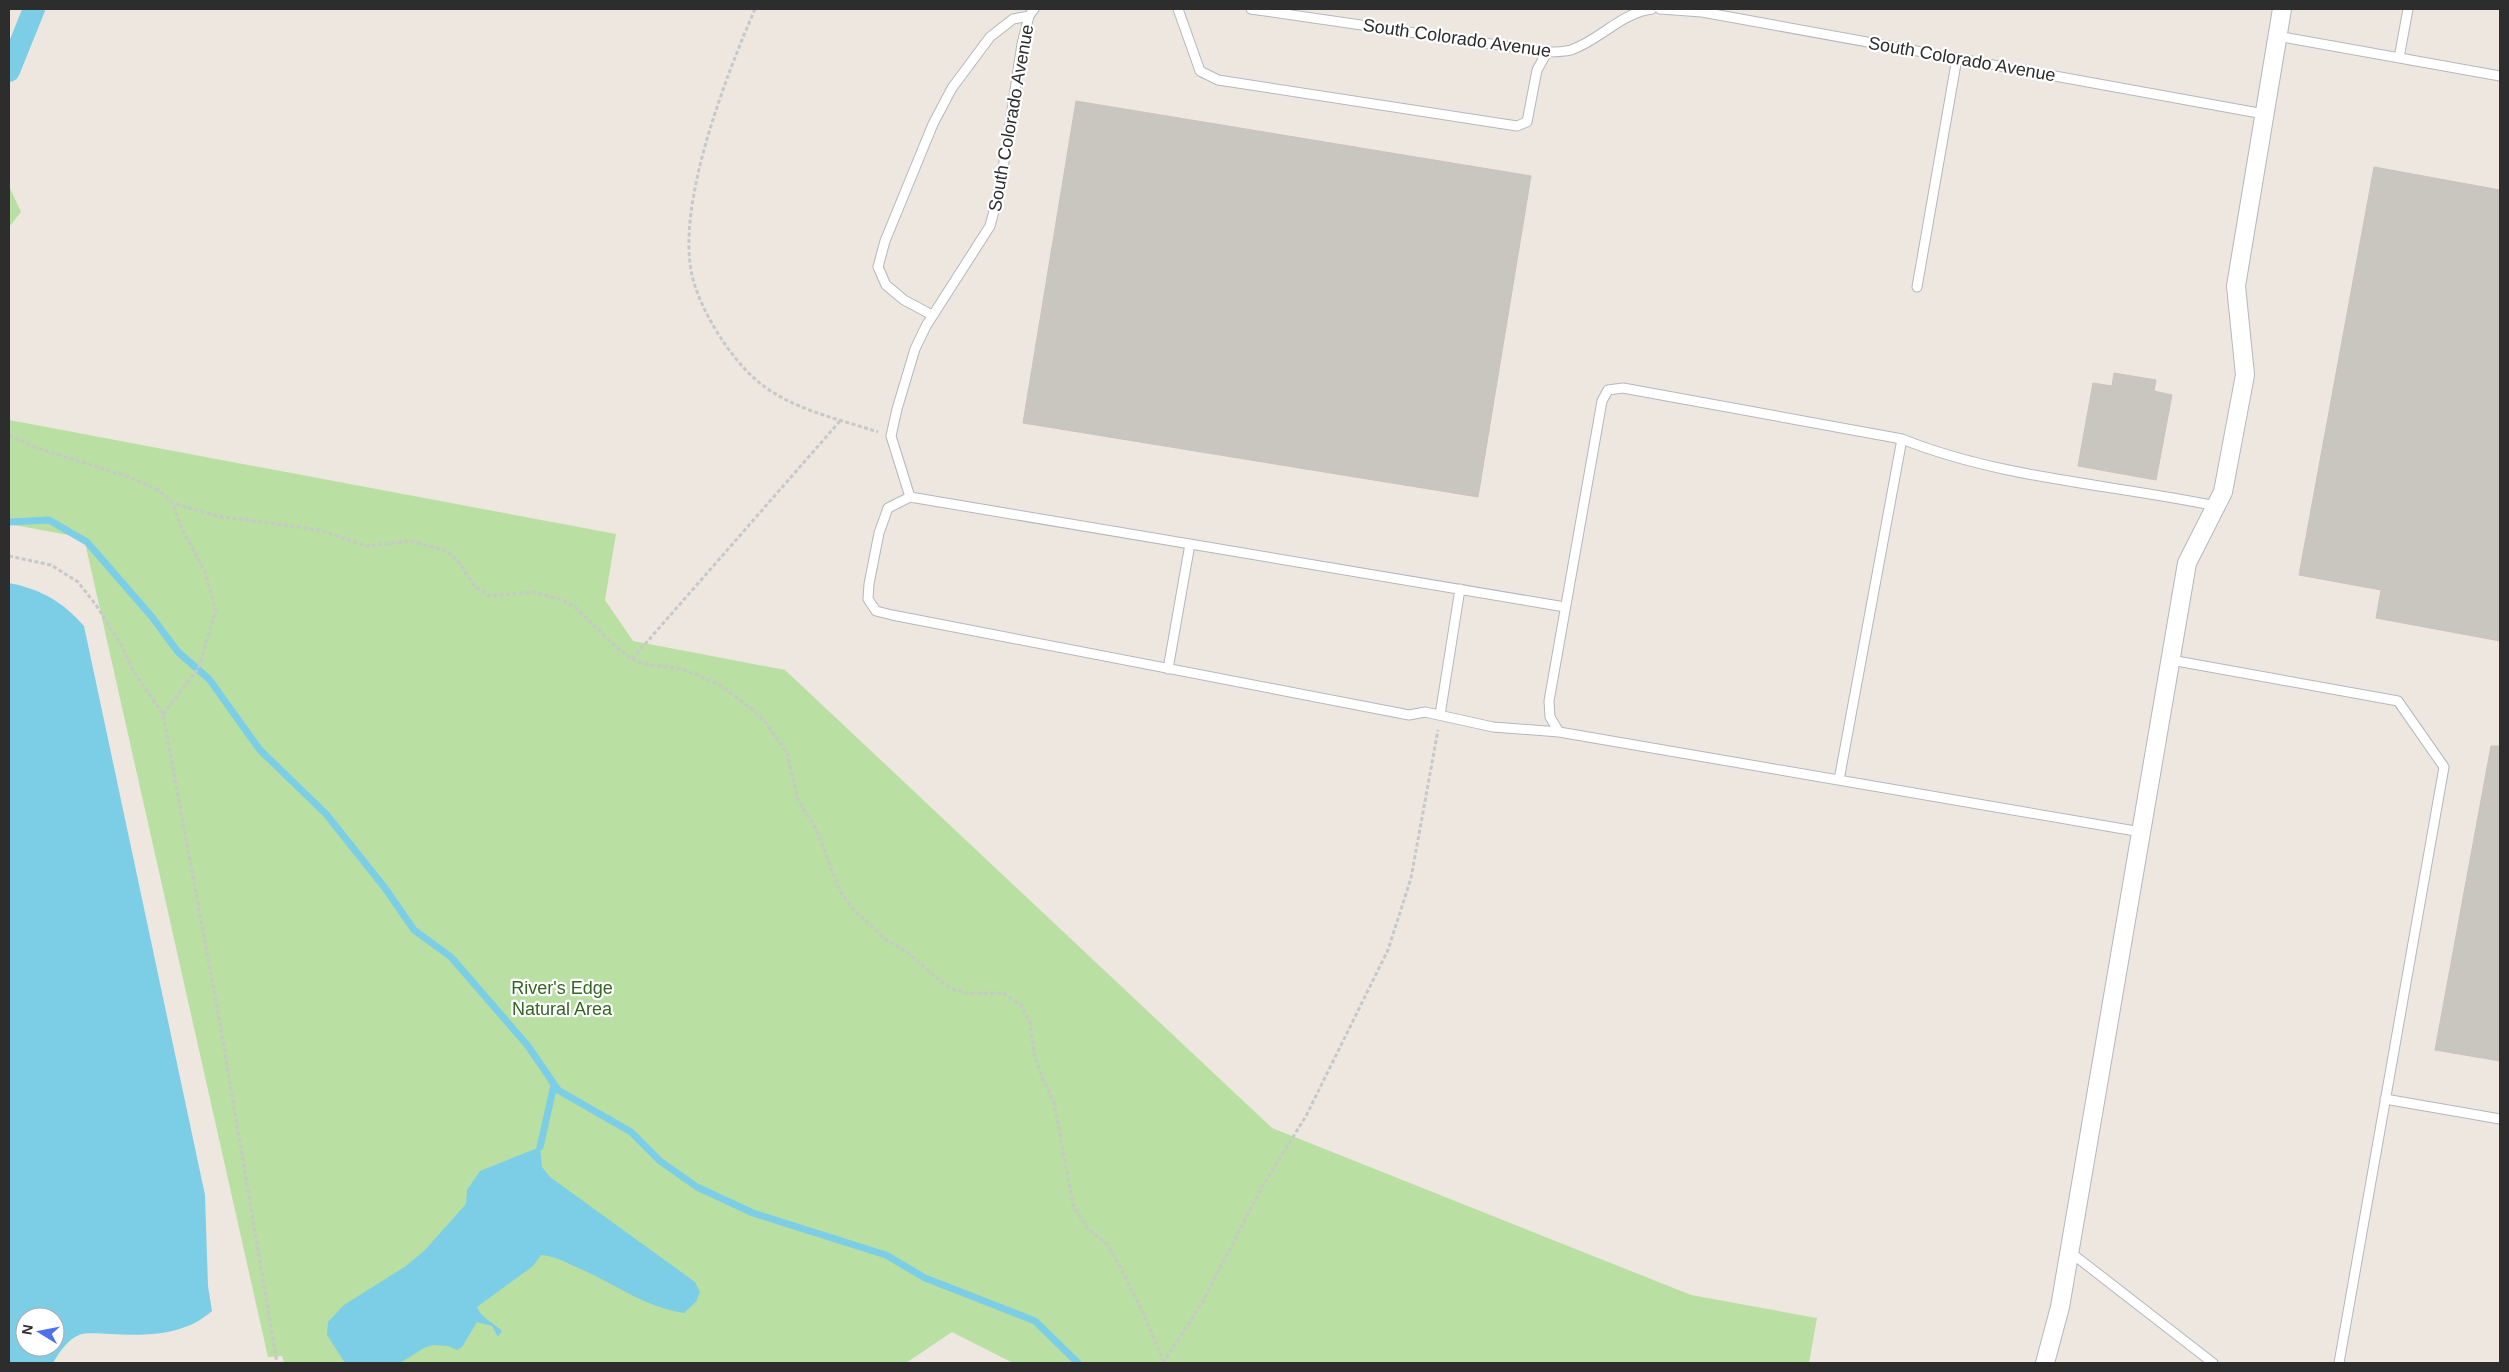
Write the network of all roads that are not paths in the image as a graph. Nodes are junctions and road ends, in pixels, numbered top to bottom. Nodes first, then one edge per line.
1 (1178, 9) edge
2 (1251, 9) edge
3 (1652, 9) edge
4 (1660, 9) edge
5 (2282, 9) edge
6 (2408, 9) edge
7 (1032, 12) edge
8 (2277, 36) junction
9 (1548, 52) junction
10 (1957, 58) junction
11 (2399, 58) junction
12 (2500, 76) edge
13 (2264, 114) junction
14 (1917, 287) dead end
15 (932, 314) junction
16 (1902, 439) junction
17 (910, 497) junction
18 (2216, 506) junction
19 (1190, 544) junction
20 (1460, 589) junction
21 (1565, 606) junction
22 (2170, 660) junction
23 (1168, 669) junction
24 (1440, 715) junction
25 (1559, 732) junction
26 (1839, 780) junction
27 (2141, 832) junction
28 (2385, 1099) junction
29 (2500, 1119) edge
30 (2070, 1252) junction
31 (2045, 1363) edge
32 (2213, 1363) edge
33 (2339, 1363) edge

1 - 9 lane
2 - 9 lane, South Colorado Avenue
3 - 9 lane, South Colorado Avenue
4 - 10 lane, South Colorado Avenue
5 - 8 street
6 - 11 lane
7 - 15 lane, South Colorado Avenue
7 - 15 lane
8 - 11 lane
8 - 13 street
10 - 13 lane, South Colorado Avenue
10 - 14 lane
11 - 12 lane
13 - 18 street
15 - 17 lane, South Colorado Avenue
16 - 18 lane
16 - 21 lane
16 - 26 lane
17 - 19 lane
17 - 23 lane
18 - 22 street
19 - 20 lane
19 - 23 lane
20 - 21 lane
20 - 24 lane
21 - 25 lane
22 - 27 street
22 - 28 lane
23 - 24 lane
24 - 25 lane
25 - 26 lane
26 - 27 lane
27 - 30 street
28 - 29 lane
28 - 33 lane
30 - 31 street
30 - 32 lane

